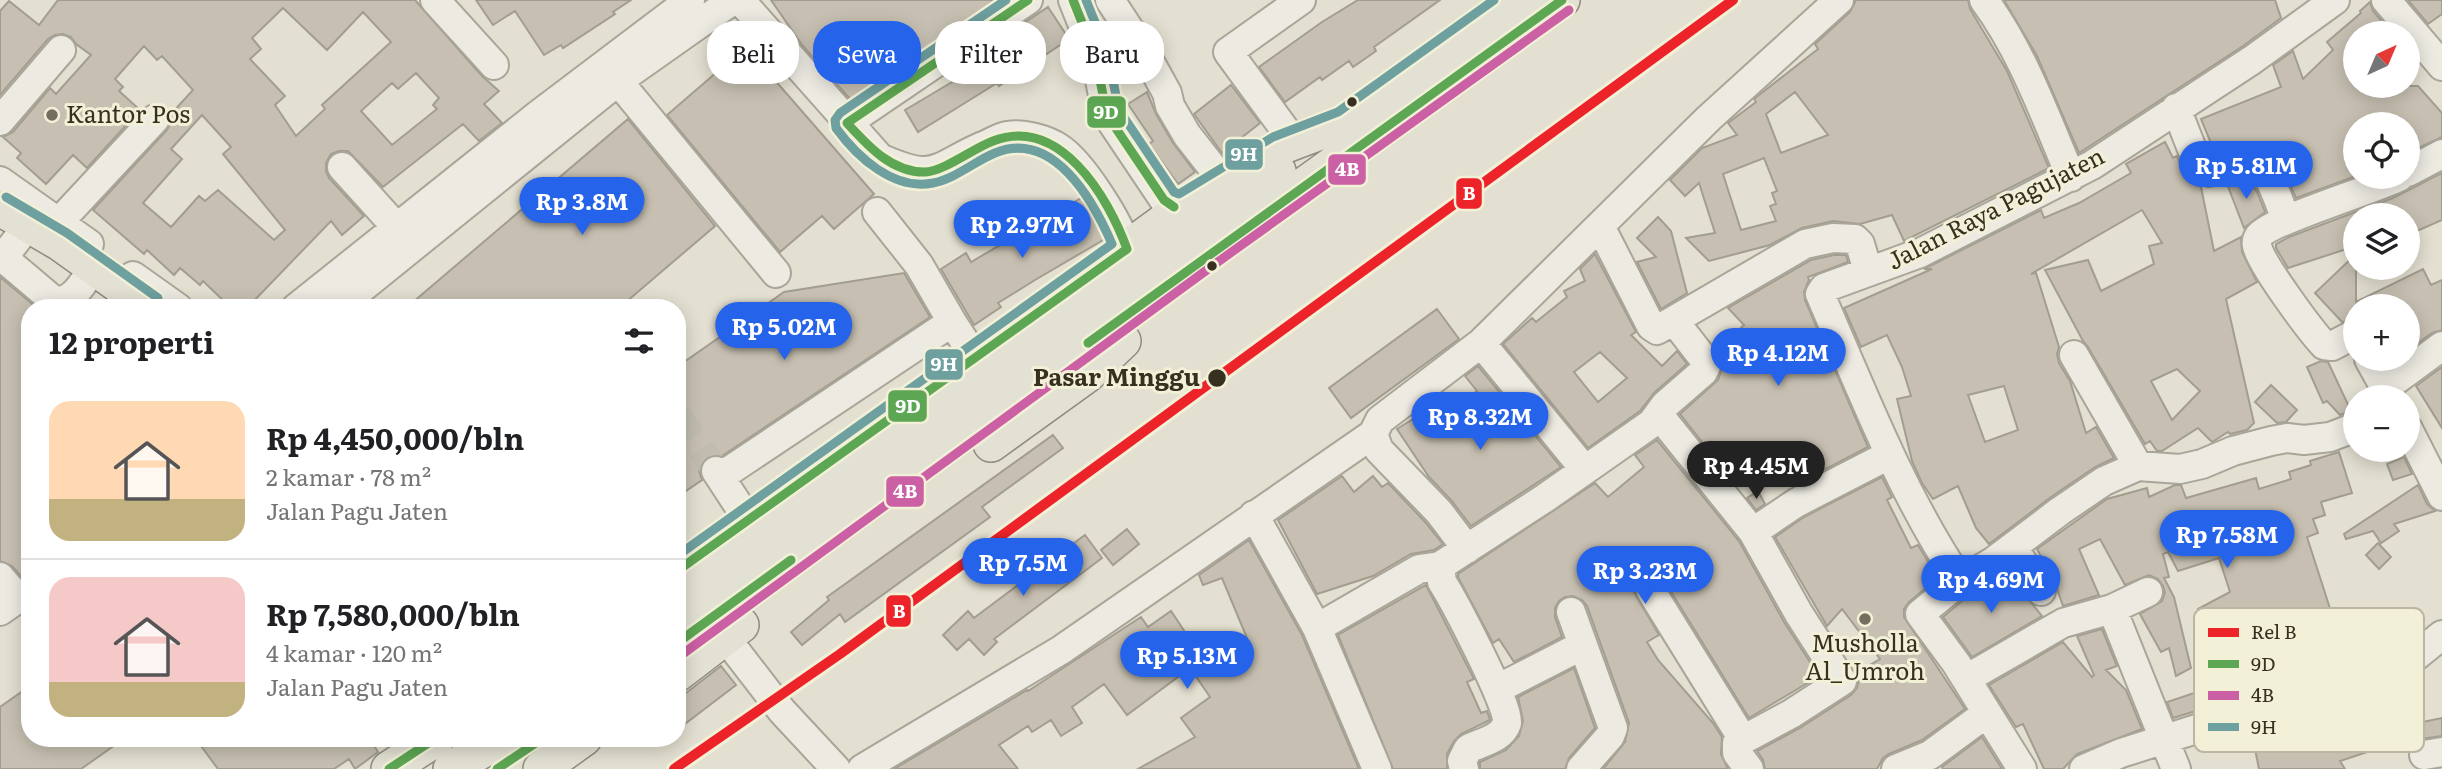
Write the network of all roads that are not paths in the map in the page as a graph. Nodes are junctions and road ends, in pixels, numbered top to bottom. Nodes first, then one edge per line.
1 (436, 0) edge
2 (740, 0) edge
3 (1028, 0) edge
4 (1073, 0) edge
5 (1110, 0) edge
6 (1301, 0) edge
7 (1515, 0) edge
8 (1562, 0) edge
9 (1839, 0) edge
10 (1984, 0) edge
11 (2335, 0) edge
12 (2386, 0) edge
13 (710, 4) edge
14 (61, 50) dead end
15 (494, 65) dead end
16 (2442, 66) edge
17 (618, 81) junction
18 (2176, 108) junction
19 (155, 120) dead end
20 (0, 121) edge
21 (847, 123) junction
22 (1343, 123) junction
23 (1294, 142) junction
24 (2442, 154) edge
25 (2420, 166) edge
26 (342, 167) dead end
27 (2071, 177) junction
28 (1223, 181) junction
29 (2367, 189) edge
30 (1174, 203) junction
31 (19, 214) edge
32 (880, 216) dead end
33 (2286, 220) junction
34 (1600, 226) junction
35 (398, 229) junction
36 (1124, 241) junction
37 (1186, 271) junction
38 (1868, 271) junction
39 (776, 273) dead end
40 (89, 275) junction
41 (51, 299) edge
42 (68, 299) edge
43 (112, 299) edge
44 (134, 299) edge
45 (163, 299) edge
46 (308, 299) edge
47 (348, 299) edge
48 (952, 322) junction
49 (1675, 322) junction
50 (2343, 340) edge
51 (1481, 343) junction
52 (2442, 346) edge
53 (2074, 355) dead end
54 (976, 359) junction
55 (2397, 385) edge
56 (1658, 415) junction
57 (2343, 432) edge
58 (1373, 434) junction
59 (2420, 453) edge
60 (1889, 455) junction
61 (2138, 466) junction
62 (1585, 470) junction
63 (2442, 496) edge
64 (1254, 515) junction
65 (748, 520) junction
66 (1753, 532) junction
67 (2012, 547) junction
68 (1467, 549) junction
69 (686, 564) edge
70 (1440, 566) junction
71 (1960, 581) junction
72 (1651, 591) dead end
73 (2041, 591) dead end
74 (2148, 592) dead end
75 (686, 605) edge
76 (2112, 609) junction
77 (1571, 612) dead end
78 (1317, 628) junction
79 (2442, 635) edge
80 (686, 636) edge
81 (725, 637) junction
82 (1583, 645) junction
83 (2424, 650) edge
84 (686, 667) edge
85 (1966, 679) junction
86 (1497, 690) junction
87 (1987, 713) junction
88 (2194, 730) edge
89 (1742, 738) junction
90 (2164, 740) junction
91 (423, 747) edge
92 (553, 747) tunnel mouth
93 (516, 757) edge
94 (833, 768) edge
95 (389, 769) edge
96 (451, 769) edge
97 (862, 769) edge
98 (1377, 769) edge
99 (1464, 769) edge
100 (1581, 769) edge
101 (1749, 769) edge
102 (1896, 769) edge
103 (2022, 769) edge
104 (2084, 769) edge
105 (2176, 769) edge

1 - 15 street
2 - 21 street
3 - 21 street
4 - 30 street
5 - 28 street
6 - 23 street
7 - 22 main road
8 - 37 main road
9 - 34 street
10 - 27 street
11 - 18 street, Jalan Raya Pagujaten
12 - 16 street
13 - 17 street
13 - 35 street
14 - 20 street
17 - 39 street
17 - 47 street
18 - 27 street, Jalan Raya Pagujaten
18 - 33 street
19 - 31 street
21 - 36 street
22 - 23 main road
22 - 75 main road
23 - 28 main road
24 - 25 street
26 - 35 street
27 - 38 street, Jalan Raya Pagujaten
28 - 30 main road
29 - 33 street
30 - 36 main road
31 - 40 main road
31 - 41 street
31 - 45 street
32 - 48 street
33 - 50 street
34 - 49 street
34 - 51 street
35 - 46 street
36 - 54 main road
37 - 80 main road
37 - 81 main road
38 - 49 street
38 - 60 street, Jalan Raya Pagujaten
40 - 42 street
40 - 43 main road
40 - 44 main road
48 - 54 street
48 - 65 street
49 - 56 street
51 - 58 street
51 - 62 street
52 - 55 street
53 - 61 street
54 - 65 main road
56 - 62 street
56 - 66 street
57 - 61 street
58 - 64 street
58 - 68 street
59 - 63 street
60 - 66 street
60 - 71 street
61 - 67 street
62 - 68 street
64 - 78 street
64 - 97 street
65 - 69 main road
66 - 89 street
67 - 71 street
67 - 73 street
68 - 70 street
70 - 78 street
70 - 86 street
71 - 85 street
72 - 89 street
74 - 76 street
76 - 85 street
76 - 90 street
77 - 82 street
78 - 98 street
79 - 83 street
81 - 84 main road
81 - 94 street
82 - 86 street
82 - 100 street
85 - 87 street
86 - 99 street
87 - 102 street
87 - 103 street
88 - 90 street
89 - 101 street
90 - 104 street
90 - 105 street
91 - 95 main road
92 - 93 main road
93 - 96 main road

